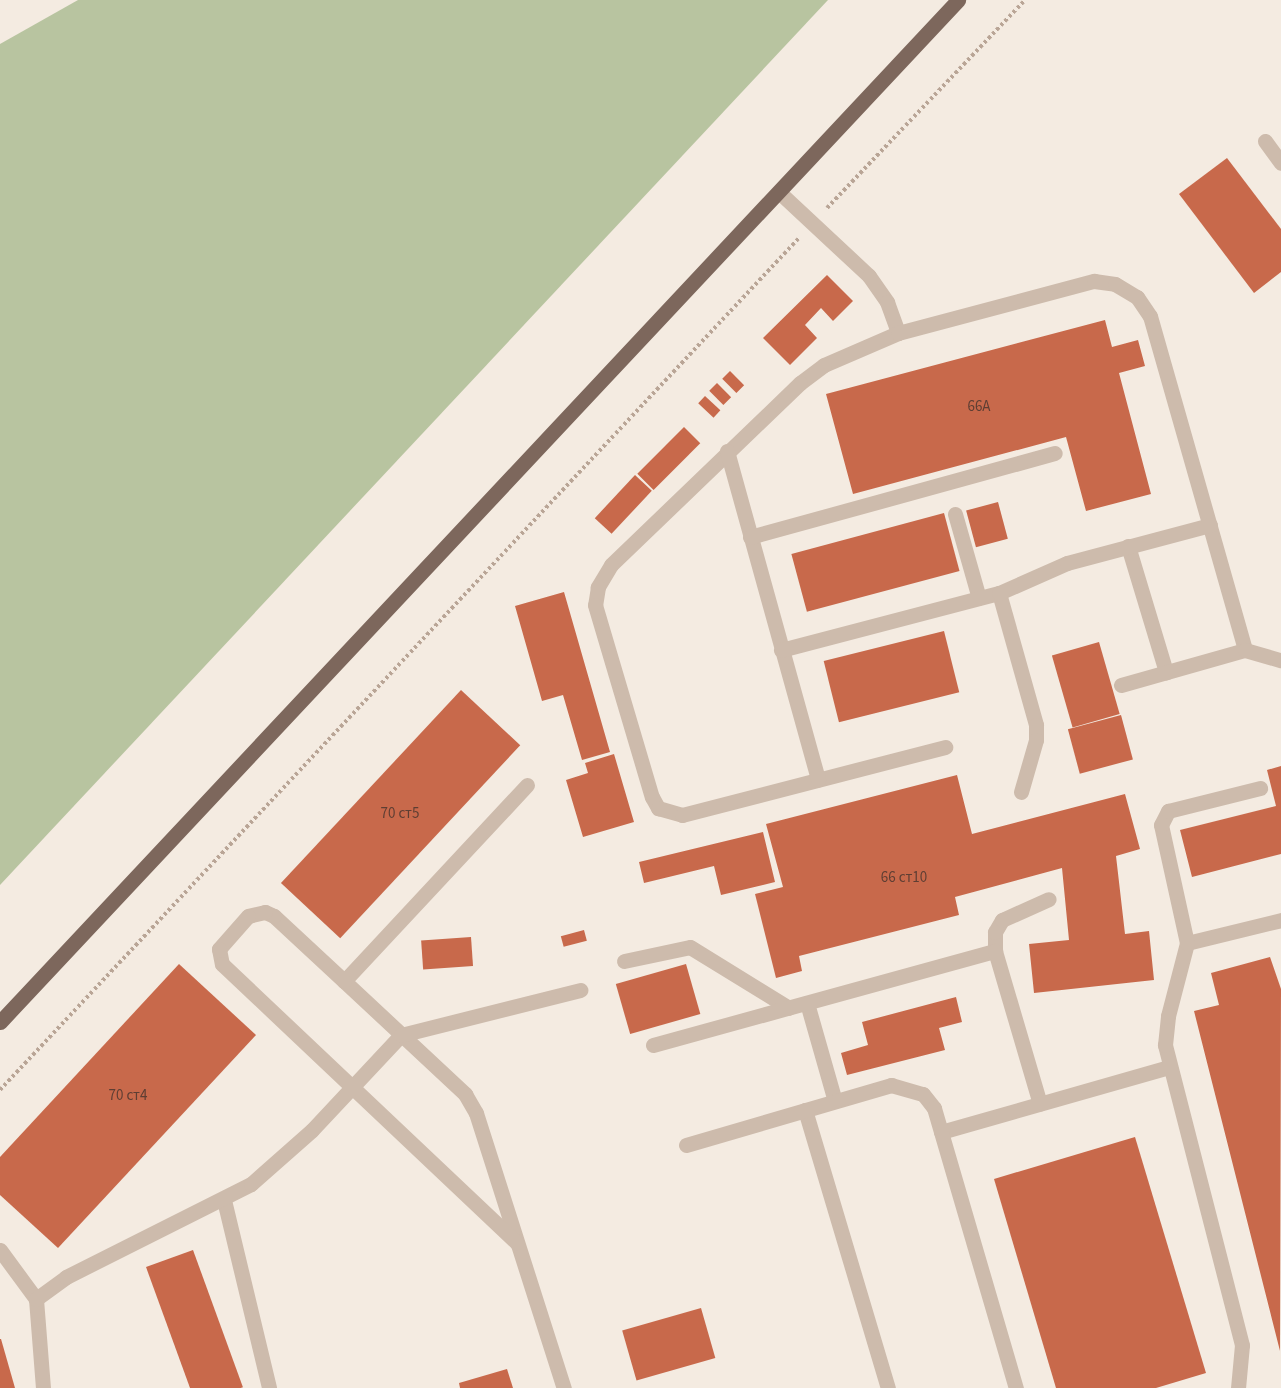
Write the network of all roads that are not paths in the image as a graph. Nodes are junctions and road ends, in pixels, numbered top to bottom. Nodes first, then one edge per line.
1 (958, 0) edge
2 (1265, 141) dead end
3 (1281, 163) edge
4 (779, 192) junction
5 (898, 333) junction
6 (727, 451) junction
7 (1055, 453) dead end
8 (956, 514) dead end
9 (1210, 525) junction
10 (750, 537) junction
11 (1128, 546) junction
12 (999, 593) junction
13 (979, 598) junction
14 (781, 650) junction
15 (1245, 650) junction
16 (1281, 660) edge
17 (1166, 672) junction
18 (1121, 685) dead end
19 (945, 747) dead end
20 (818, 780) junction
21 (527, 785) dead end
22 (1260, 788) dead end
23 (1021, 792) dead end
24 (1049, 899) dead end
25 (1281, 920) edge
26 (1187, 943) junction
27 (995, 951) junction
28 (624, 960) dead end
29 (344, 981) junction
30 (580, 990) dead end
31 (807, 1003) junction
32 (789, 1008) junction
33 (0, 1022) edge
34 (401, 1035) junction
35 (653, 1045) dead end
36 (1169, 1067) junction
37 (352, 1088) junction
38 (835, 1101) junction
39 (1040, 1104) junction
40 (805, 1110) junction
41 (941, 1132) junction
42 (686, 1144) dead end
43 (224, 1200) junction
44 (518, 1244) junction
45 (0, 1250) edge
46 (36, 1299) junction
47 (43, 1388) edge
48 (269, 1388) edge
49 (564, 1388) edge
50 (888, 1388) edge
51 (1016, 1388) edge
52 (1238, 1388) edge

1 - 4 main road
2 - 3 lane
4 - 5 lane
4 - 33 main road
5 - 6 lane
5 - 9 lane
6 - 10 lane
6 - 20 lane
7 - 10 lane
8 - 13 lane
9 - 11 lane
9 - 15 lane
10 - 14 lane
11 - 12 lane
11 - 17 lane
12 - 13 lane
12 - 23 lane
13 - 14 lane
14 - 20 lane
15 - 16 lane
15 - 17 lane
17 - 18 lane
19 - 20 lane
21 - 29 lane
22 - 26 lane
24 - 27 lane
25 - 26 lane
26 - 36 lane
27 - 31 lane
27 - 39 lane
28 - 32 lane
29 - 34 lane
29 - 37 lane
30 - 34 lane
31 - 32 lane
31 - 38 lane
32 - 35 lane
34 - 37 lane
34 - 44 lane
36 - 39 lane
36 - 52 lane
37 - 43 lane
37 - 44 lane
38 - 40 lane
38 - 41 lane
39 - 41 lane
40 - 42 lane
40 - 50 lane
41 - 51 lane
43 - 46 lane
43 - 48 lane
44 - 49 lane
45 - 46 lane
46 - 47 lane

